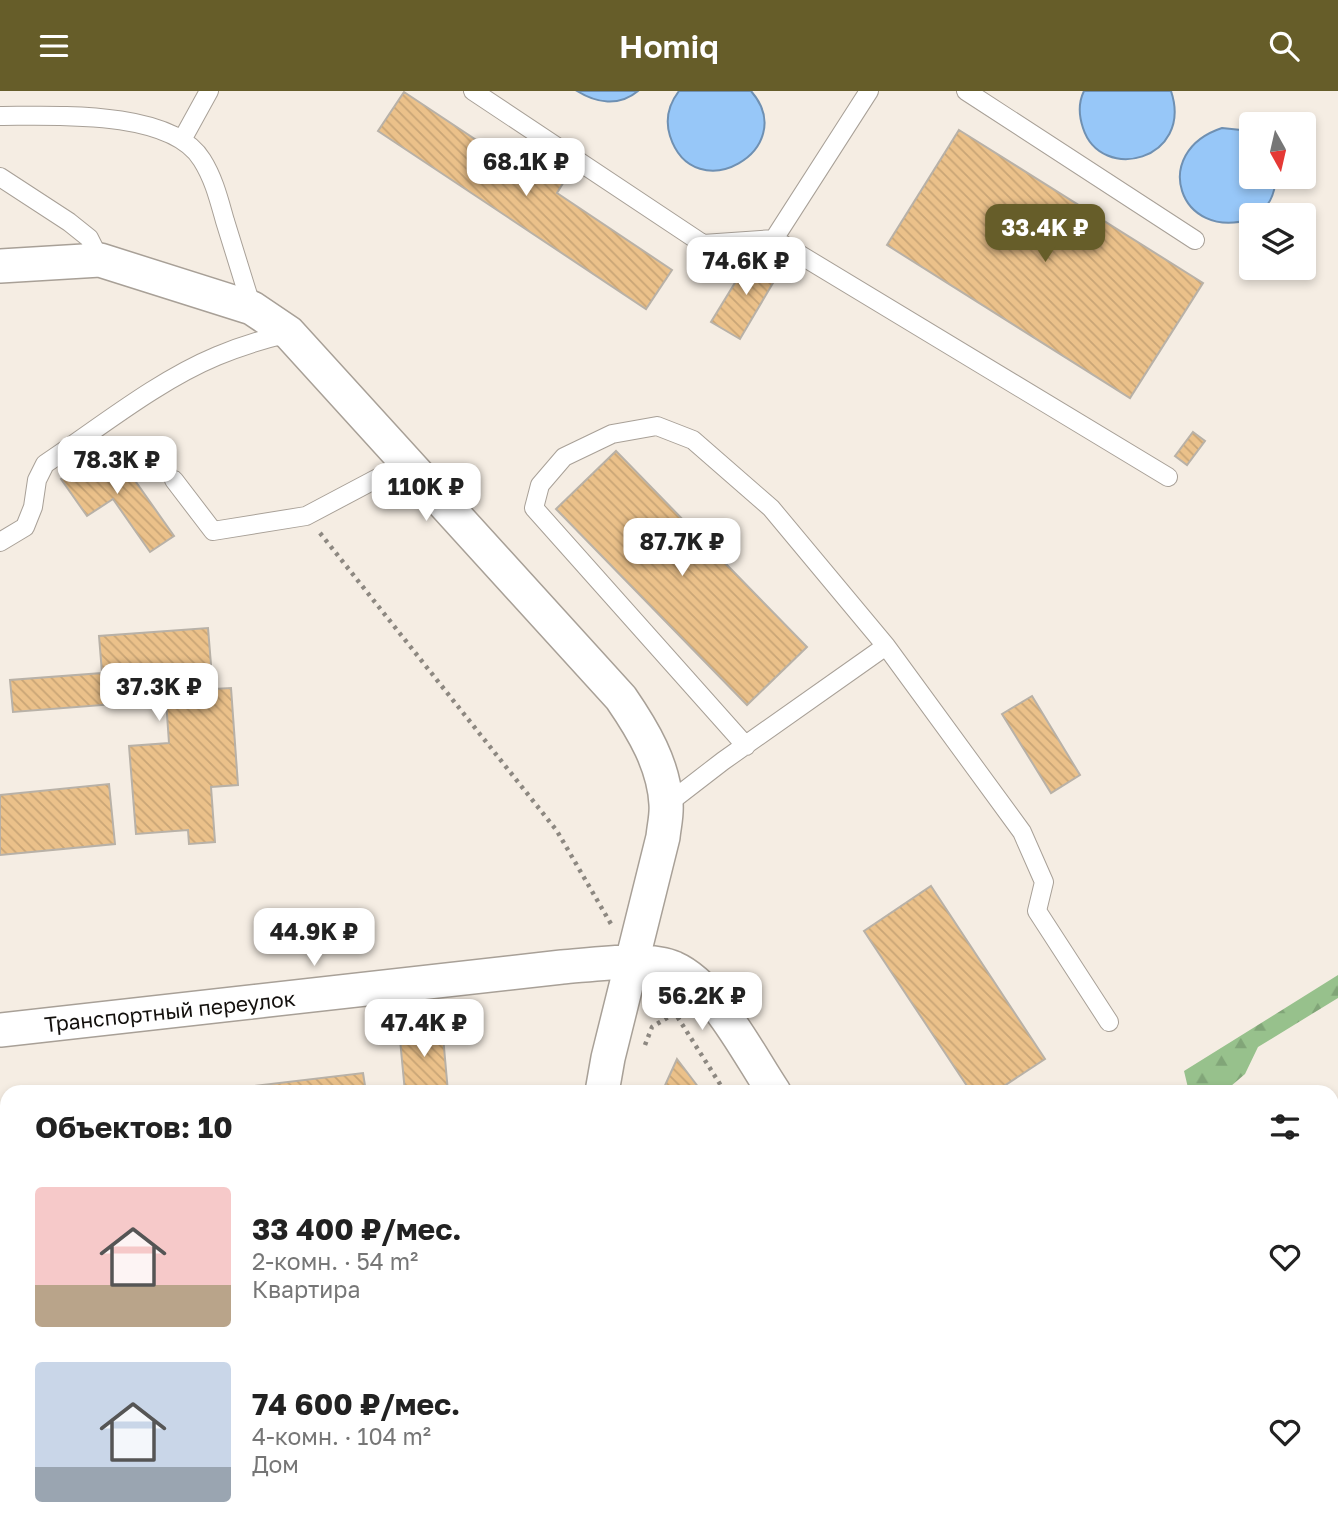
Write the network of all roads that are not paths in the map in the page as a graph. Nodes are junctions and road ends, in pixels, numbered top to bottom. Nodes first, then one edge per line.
1 (209, 91) edge
2 (473, 91) edge
3 (869, 91) edge
4 (966, 91) edge
5 (0, 116) edge
6 (181, 140) junction
7 (0, 177) edge
8 (774, 239) junction
9 (1195, 240) dead end
10 (100, 260) junction
11 (0, 266) edge
12 (252, 308) junction
13 (289, 333) junction
14 (408, 462) junction
15 (1168, 477) dead end
16 (174, 480) dead end
17 (0, 542) edge
18 (886, 646) junction
19 (746, 746) junction
20 (666, 805) junction
21 (633, 961) junction
22 (1109, 1022) dead end
23 (0, 1030) edge
24 (603, 1085) edge
25 (769, 1085) edge

1 - 6 lane
2 - 8 lane
3 - 8 lane
4 - 9 lane
5 - 6 lane
6 - 12 lane
7 - 10 lane
8 - 15 lane
10 - 11 street
10 - 12 street
12 - 13 street
13 - 14 street
13 - 17 lane
14 - 16 lane
14 - 20 street
18 - 19 lane
18 - 19 lane
18 - 22 lane
19 - 20 lane
20 - 21 street
21 - 23 street, Транспортный переулок
21 - 24 street
21 - 25 street, Транспортный переулок

